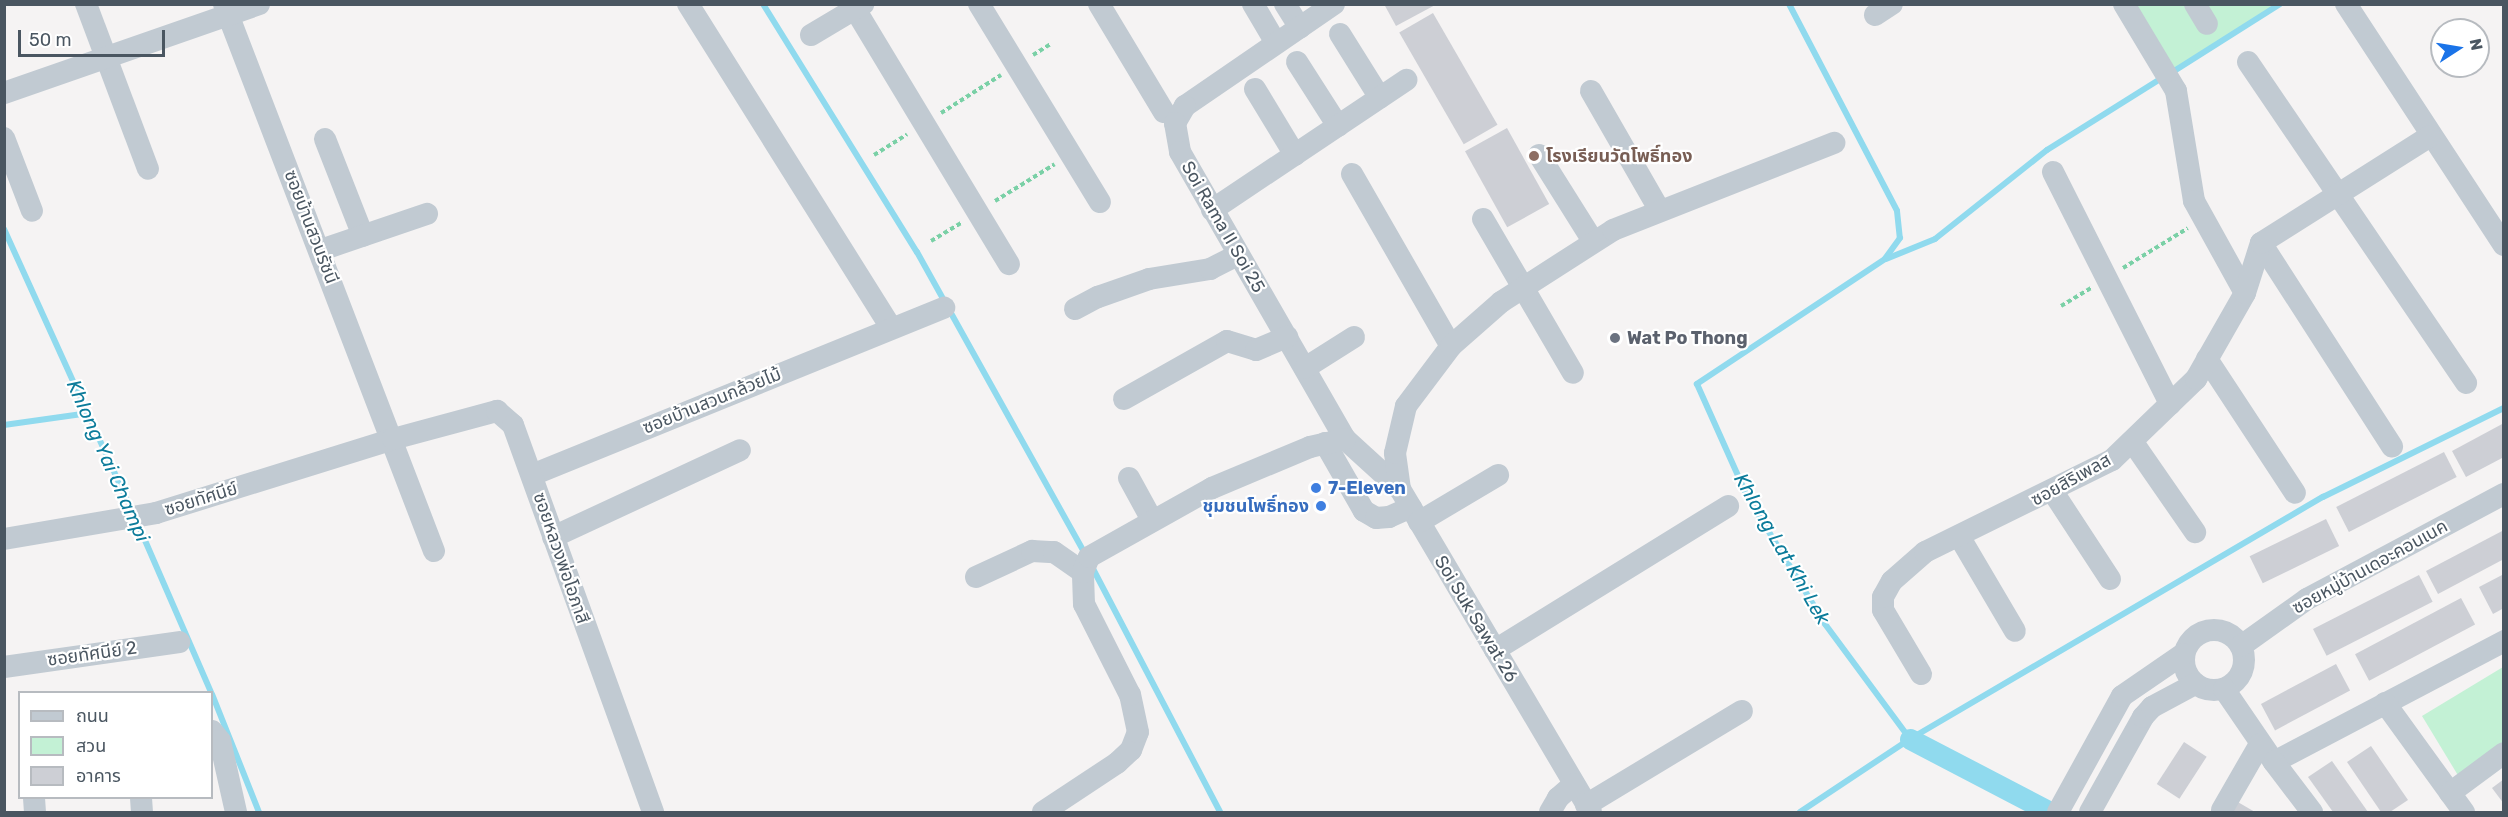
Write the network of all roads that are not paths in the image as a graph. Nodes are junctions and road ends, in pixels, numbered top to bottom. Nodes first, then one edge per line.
1 (86, 4) edge
2 (259, 4) edge
3 (688, 4) edge
4 (979, 4) edge
5 (1099, 4) edge
6 (1253, 4) edge
7 (1285, 4) edge
8 (1334, 4) edge
9 (2124, 4) edge
10 (2195, 4) edge
11 (2346, 4) edge
12 (859, 7) edge
13 (226, 10) edge
14 (2207, 24) dead end
15 (1300, 28) junction
16 (1340, 34) dead end
17 (811, 35) dead end
18 (1276, 43) junction
19 (105, 56) junction
20 (1297, 62) dead end
21 (2248, 62) dead end
22 (1406, 80) dead end
23 (1255, 89) dead end
24 (1591, 91) dead end
25 (4, 93) edge
26 (1380, 98) junction
27 (1164, 112) dead end
28 (1338, 126) junction
29 (2430, 136) junction
30 (4, 138) edge
31 (326, 139) dead end
32 (1834, 143) dead end
33 (1295, 154) junction
34 (1539, 155) dead end
35 (148, 169) dead end
36 (2053, 172) dead end
37 (1352, 174) dead end
38 (2336, 196) junction
39 (1100, 202) dead end
40 (1212, 210) junction
41 (32, 211) dead end
42 (1660, 211) junction
43 (428, 214) dead end
44 (1483, 219) dead end
45 (363, 236) junction
46 (1593, 241) junction
47 (2261, 243) junction
48 (2504, 245) edge
49 (321, 250) junction
50 (1238, 255) junction
51 (1009, 264) dead end
52 (1523, 285) junction
53 (2245, 293) junction
54 (944, 308) dead end
55 (1075, 309) dead end
56 (891, 328) junction
57 (1287, 337) junction
58 (1354, 337) dead end
59 (1451, 346) junction
60 (2207, 359) junction
61 (1305, 368) junction
62 (1573, 373) dead end
63 (2466, 383) dead end
64 (1124, 399) dead end
65 (2170, 404) junction
66 (393, 439) junction
67 (1335, 441) junction
68 (2132, 441) junction
69 (2392, 446) dead end
70 (740, 450) dead end
71 (532, 475) junction
72 (1498, 475) dead end
73 (1129, 478) dead end
74 (2053, 492) junction
75 (2295, 493) dead end
76 (2504, 494) edge
77 (1410, 506) junction
78 (1728, 506) dead end
79 (1152, 520) junction
80 (2195, 532) dead end
81 (1959, 536) junction
82 (553, 537) junction
83 (4, 539) edge
84 (434, 551) dead end
85 (1083, 572) junction
86 (976, 577) dead end
87 (2110, 579) dead end
88 (2014, 631) dead end
89 (2504, 641) edge
90 (179, 642) dead end
91 (2241, 646) junction
92 (1495, 650) junction
93 (2183, 654) junction
94 (4, 667) edge
95 (1921, 674) dead end
96 (2195, 684) junction
97 (2224, 689) junction
98 (2385, 703) junction
99 (1742, 711) dead end
100 (213, 732) edge
101 (2260, 744) junction
102 (2504, 753) edge
103 (2274, 762) junction
104 (1574, 784) junction
105 (2450, 793) junction
106 (1075, 803) edge
107 (1589, 809) edge
108 (2222, 810) dead end
109 (236, 813) edge
110 (653, 813) edge
111 (1043, 813) edge
112 (1550, 813) edge
113 (2058, 813) edge
114 (2090, 813) edge
115 (2312, 813) edge
116 (2464, 813) edge

1 - 19 street
2 - 13 street
3 - 56 street
4 - 39 street
5 - 27 street
6 - 18 street
7 - 15 street
8 - 15 street, Soi Rama II Soi 25
9 - 53 street
10 - 14 street
11 - 29 street
12 - 17 street
12 - 51 street
13 - 19 street
13 - 49 street, ซอยบ้านสวนรัชนี
15 - 18 street, Soi Rama II Soi 25
16 - 26 street
18 - 40 street, Soi Rama II Soi 25
19 - 25 street
19 - 35 street
20 - 28 street
21 - 38 street
22 - 26 street
23 - 33 street
24 - 42 street
26 - 28 street
28 - 33 street
29 - 38 street
29 - 48 street
30 - 41 street
31 - 45 street
32 - 42 street
33 - 40 street
34 - 46 street
36 - 65 street
37 - 59 street
38 - 47 street
38 - 63 street
40 - 50 street, Soi Rama II Soi 25
42 - 46 street
43 - 45 street
44 - 52 street
45 - 49 street
46 - 52 street
47 - 53 street, ซอยสิริเพลส
47 - 69 street
49 - 66 street, ซอยบ้านสวนรัชนี
50 - 55 street
50 - 57 street, Soi Rama II Soi 25
52 - 59 street
52 - 62 street
53 - 60 street, ซอยสิริเพลส
54 - 56 street, ซอยบ้านสวนกล้วยไม้
56 - 71 street, ซอยบ้านสวนกล้วยไม้
57 - 61 street, Soi Rama II Soi 25
57 - 64 street
58 - 61 street
59 - 77 street
60 - 65 street, ซอยสิริเพลส
60 - 75 street
61 - 67 street, Soi Rama II Soi 25
65 - 68 street, ซอยสิริเพลส
66 - 71 street, ซอยหลวงพ่อโอภาสี
66 - 83 street, ซอยทัศนีย์
66 - 84 street, ซอยบ้านสวนรัชนี
67 - 77 street, Soi Suk Sawat 26
67 - 77 street, Soi Rama II Soi 25
67 - 79 street
68 - 74 street, ซอยสิริเพลส
68 - 80 street
70 - 82 street
71 - 82 street, ซอยหลวงพ่อโอภาสี
72 - 77 street, Soi Rama II Soi 25
73 - 79 street
74 - 81 street, ซอยสิริเพลส
74 - 87 street
76 - 91 street, ซอยหมู่บ้านเดอะคอนเนค
77 - 92 street, Soi Suk Sawat 26
78 - 92 street
79 - 85 street
81 - 88 street
81 - 95 street, ซอยสิริเพลส
82 - 110 street, ซอยหลวงพ่อโอภาสี
85 - 86 street
85 - 106 street
89 - 98 street
90 - 94 street, ซอยทัศนีย์ 2
91 - 93 street
91 - 97 street
92 - 104 street, Soi Suk Sawat 26
93 - 96 street
93 - 113 street
96 - 97 street
96 - 114 street
97 - 101 street
98 - 103 street
98 - 105 street
99 - 107 street
100 - 109 street
101 - 103 street
101 - 108 street
102 - 105 street
103 - 115 street
104 - 107 street, Soi Suk Sawat 26
104 - 112 street
105 - 116 street
106 - 111 street

